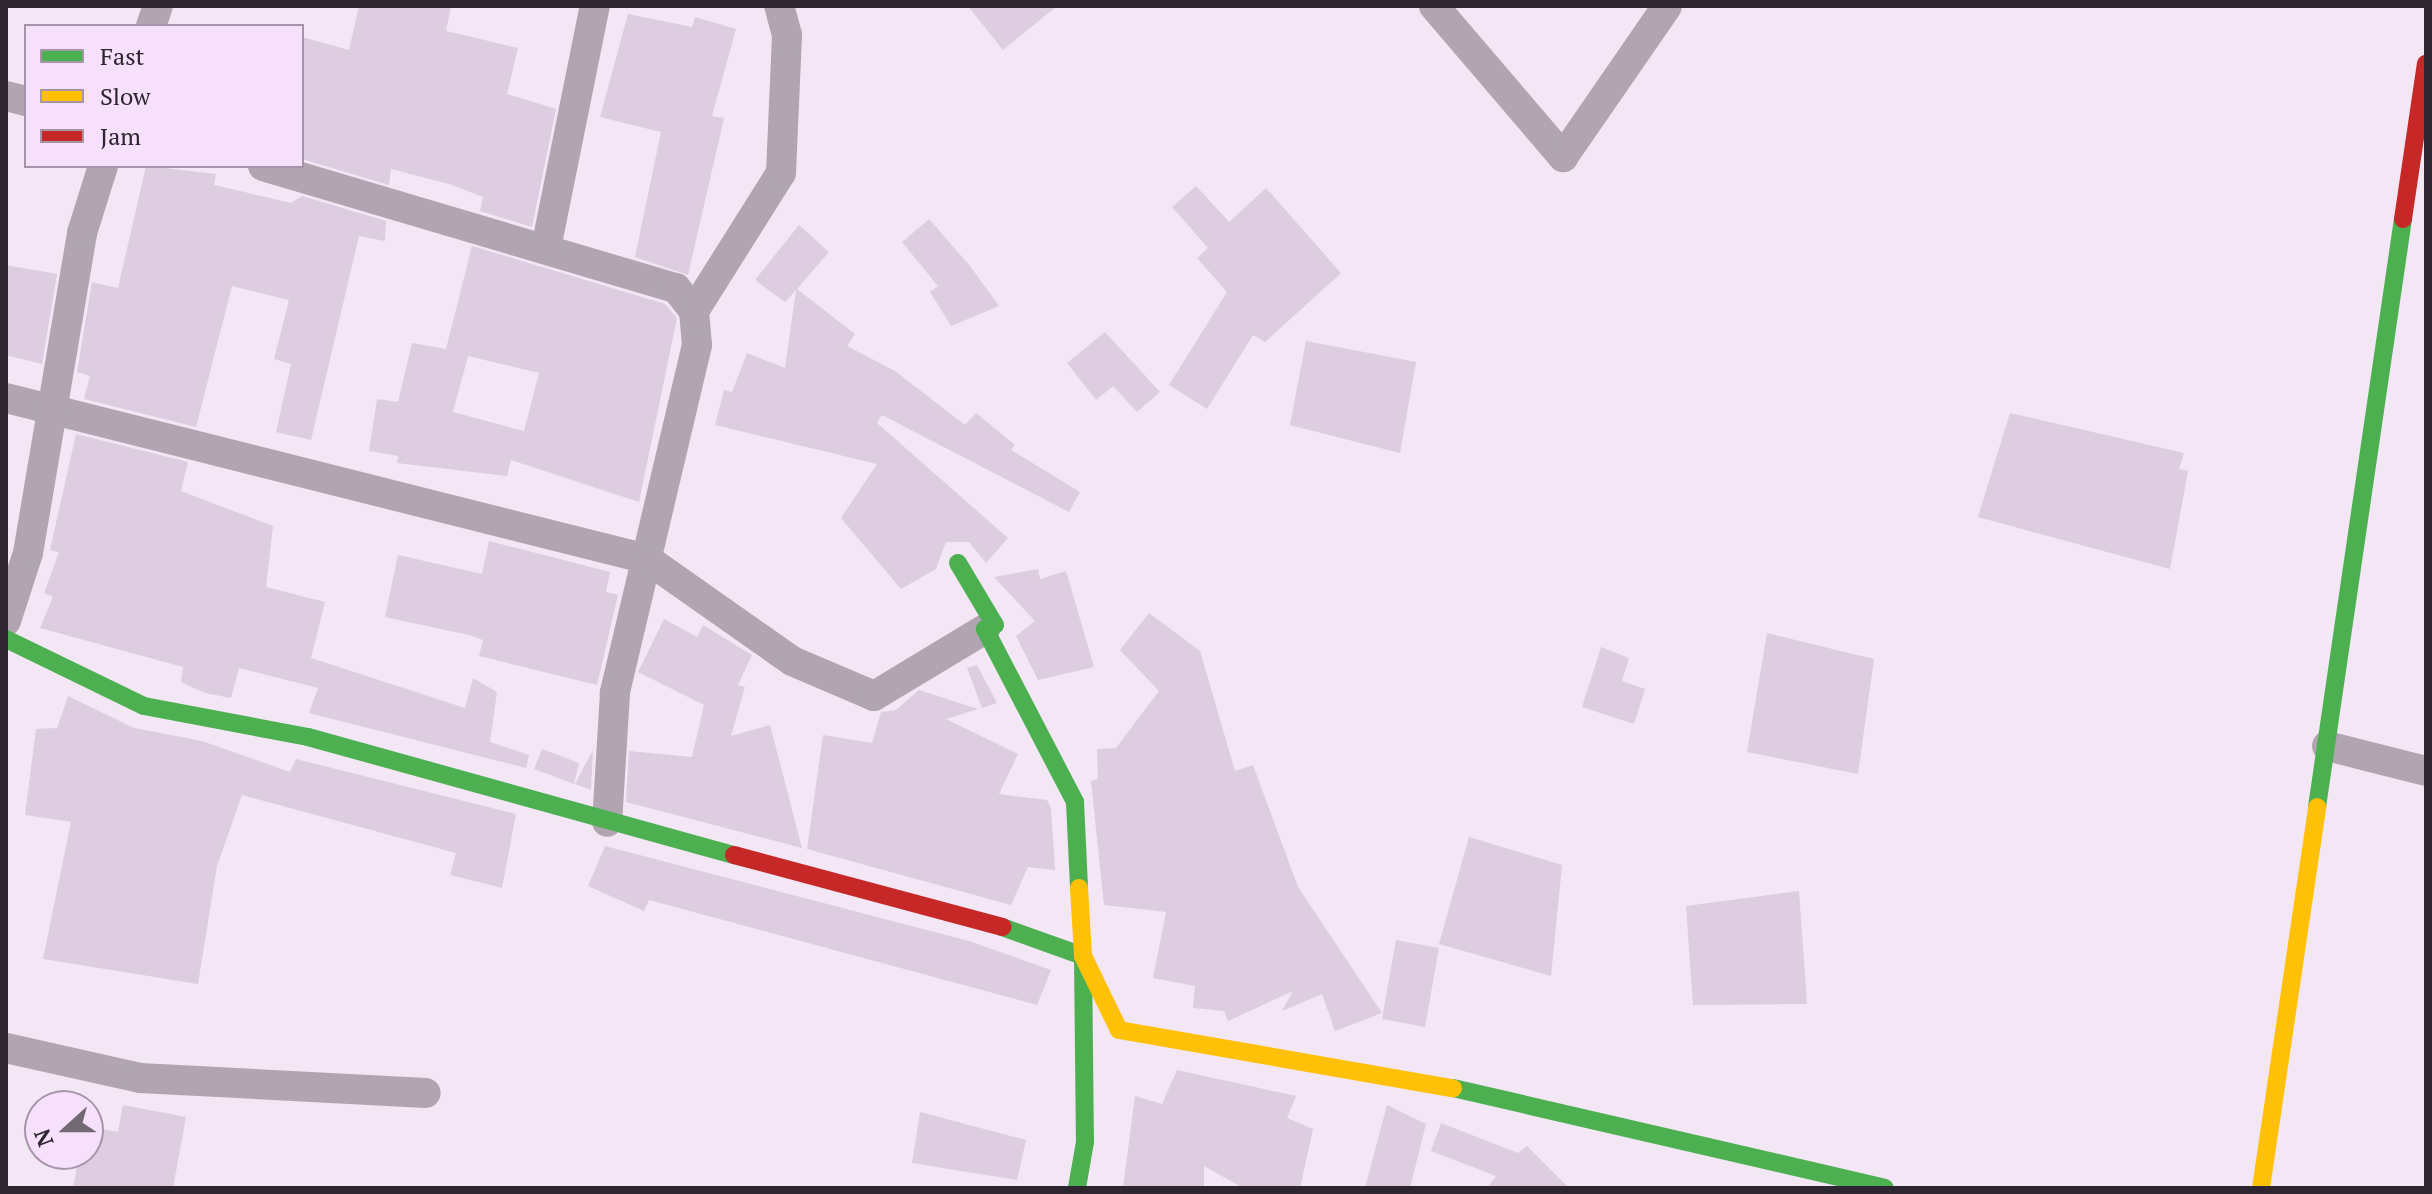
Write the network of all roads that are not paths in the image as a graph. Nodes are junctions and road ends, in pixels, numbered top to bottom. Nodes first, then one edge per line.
1 (595, 6) edge
2 (779, 6) edge
3 (1434, 6) edge
4 (1667, 6) edge
5 (2426, 64) edge
6 (102, 168) edge
7 (270, 168) edge
8 (546, 248) junction
9 (694, 311) junction
10 (6, 398) edge
11 (50, 409) junction
12 (647, 559) junction
13 (958, 563) dead end
14 (6, 621) edge
15 (985, 629) junction
16 (6, 639) edge
17 (2327, 746) junction
18 (2426, 771) edge
19 (607, 822) junction
20 (1083, 956) junction
21 (6, 1048) edge
22 (426, 1093) dead end
23 (1077, 1188) edge
24 (1885, 1188) edge
25 (2261, 1188) edge

1 - 8 street
2 - 9 street
3 - 4 street
5 - 17 street
6 - 11 street
7 - 8 street
8 - 9 street
9 - 12 street
10 - 11 street
11 - 12 street
11 - 14 street
12 - 15 street
12 - 19 street
13 - 15 street
15 - 20 street
16 - 19 street
17 - 18 street
17 - 25 street
19 - 20 street
20 - 23 street
20 - 24 street
21 - 22 street

